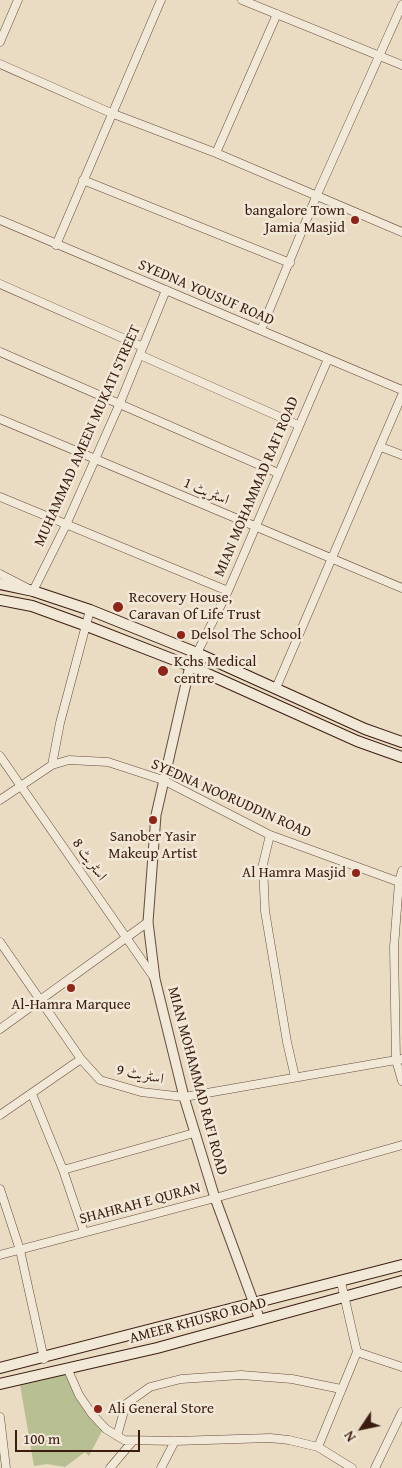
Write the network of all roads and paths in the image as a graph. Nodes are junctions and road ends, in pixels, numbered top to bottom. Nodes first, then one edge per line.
1 (18, 0) edge
2 (161, 0) edge
3 (242, 0) edge
4 (402, 5) edge
5 (277, 14) junction
6 (0, 42) edge
7 (380, 57) junction
8 (0, 64) edge
9 (402, 65) edge
10 (111, 112) junction
11 (216, 153) junction
12 (83, 180) junction
13 (316, 197) junction
14 (0, 220) edge
15 (402, 232) edge
16 (56, 245) junction
17 (290, 264) junction
18 (0, 284) edge
19 (166, 290) junction
20 (261, 330) junction
21 (142, 351) junction
22 (0, 352) edge
23 (328, 359) junction
24 (402, 390) edge
25 (402, 395) edge
26 (120, 403) junction
27 (0, 420) edge
28 (298, 425) junction
29 (381, 447) junction
30 (402, 455) edge
31 (95, 459) junction
32 (278, 473) junction
33 (0, 497) edge
34 (66, 525) junction
35 (256, 528) junction
36 (332, 559) junction
37 (0, 574) edge
38 (0, 584) edge
39 (402, 588) edge
40 (228, 591) junction
41 (33, 592) junction
42 (0, 600) edge
43 (32, 606) junction
44 (90, 610) junction
45 (87, 626) junction
46 (197, 653) junction
47 (190, 666) junction
48 (276, 688) junction
49 (268, 703) junction
50 (402, 742) edge
51 (0, 756) edge
52 (402, 757) edge
53 (52, 765) junction
54 (163, 780) junction
55 (20, 786) junction
56 (0, 800) edge
57 (270, 835) junction
58 (402, 871) edge
59 (399, 882) junction
60 (148, 922) junction
61 (128, 938) junction
62 (0, 942) edge
63 (154, 979) junction
64 (40, 1000) junction
65 (0, 1029) edge
66 (81, 1059) junction
67 (399, 1059) edge
68 (296, 1077) junction
69 (402, 1081) edge
70 (32, 1094) junction
71 (184, 1097) junction
72 (0, 1115) edge
73 (194, 1133) junction
74 (402, 1145) edge
75 (63, 1170) junction
76 (0, 1189) edge
77 (215, 1198) junction
78 (84, 1232) junction
79 (20, 1250) junction
80 (0, 1255) edge
81 (402, 1265) edge
82 (402, 1281) edge
83 (341, 1282) junction
84 (345, 1297) junction
85 (255, 1305) junction
86 (260, 1320) junction
87 (357, 1352) junction
88 (44, 1359) junction
89 (402, 1367) edge
90 (0, 1368) edge
91 (68, 1370) junction
92 (0, 1384) edge
93 (341, 1389) junction
94 (402, 1412) edge
95 (0, 1417) edge
96 (117, 1436) junction
97 (175, 1441) junction
98 (132, 1442) junction
99 (318, 1447) junction
100 (6, 1468) edge
101 (110, 1468) edge
102 (161, 1468) edge
103 (352, 1468) edge
104 (375, 1468) edge

1 - 6 street
2 - 10 street
3 - 5 street
4 - 7 street
5 - 7 street
5 - 11 street
7 - 9 street
7 - 13 street
8 - 10 street
10 - 11 street
10 - 12 street
11 - 13 street
12 - 16 street
12 - 17 street
13 - 15 street
13 - 17 street
14 - 16 street, SYEDNA YOUSUF ROAD
16 - 19 street, SYEDNA YOUSUF ROAD
17 - 20 street
18 - 21 street
19 - 20 street, SYEDNA YOUSUF ROAD
19 - 21 street, MUHAMMAD AMEEN MUKATI STREET
20 - 23 street, SYEDNA YOUSUF ROAD
21 - 26 street, MUHAMMAD AMEEN MUKATI STREET
21 - 28 street
22 - 26 street
23 - 24 street, SYEDNA YOUSUF ROAD
23 - 28 street, MIAN MOHAMMAD RAFI ROAD
25 - 29 street
26 - 31 street, MUHAMMAD AMEEN MUKATI STREET
26 - 32 street
27 - 31 street, اسٹریٹ 1
28 - 32 street, MIAN MOHAMMAD RAFI ROAD
29 - 30 street
29 - 36 street
31 - 34 street, MUHAMMAD AMEEN MUKATI STREET
31 - 35 street, اسٹریٹ 1
32 - 35 street, MIAN MOHAMMAD RAFI ROAD
33 - 34 street
34 - 40 street
34 - 41 street, MUHAMMAD AMEEN MUKATI STREET
35 - 36 street, اسٹریٹ 1
35 - 40 street, MIAN MOHAMMAD RAFI ROAD
36 - 39 street, اسٹریٹ 1
36 - 48 street
37 - 41 street
38 - 41 main road
40 - 46 street, MIAN MOHAMMAD RAFI ROAD
41 - 43 main road
41 - 44 main road
42 - 43 main road
43 - 45 main road
44 - 45 street
44 - 46 main road
45 - 47 main road
45 - 53 street
46 - 48 main road
47 - 49 main road
47 - 54 street, MIAN MOHAMMAD RAFI ROAD
48 - 49 main road
48 - 50 main road
49 - 52 main road
51 - 55 street, اسٹریٹ 8
53 - 54 street, SYEDNA NOORUDDIN ROAD
53 - 55 street, SYEDNA NOORUDDIN ROAD
54 - 57 street, SYEDNA NOORUDDIN ROAD
54 - 60 street, MIAN MOHAMMAD RAFI ROAD
55 - 56 street, SYEDNA NOORUDDIN ROAD
55 - 61 street, اسٹریٹ 8
57 - 59 street, SYEDNA NOORUDDIN ROAD
57 - 68 street
58 - 59 street
59 - 67 street
60 - 61 street
60 - 63 street, MIAN MOHAMMAD RAFI ROAD
61 - 63 street, اسٹریٹ 8
61 - 64 street
62 - 64 street, اسٹریٹ 9
63 - 71 street, MIAN MOHAMMAD RAFI ROAD
64 - 65 street
64 - 66 street, اسٹریٹ 9
66 - 70 street
66 - 71 street, اسٹریٹ 9
67 - 68 street, اسٹریٹ 9
67 - 69 street
68 - 71 street, اسٹریٹ 9
70 - 72 street
70 - 75 street
71 - 73 street, MIAN MOHAMMAD RAFI ROAD
73 - 75 street
73 - 77 street, MIAN MOHAMMAD RAFI ROAD
74 - 77 street, SHAHRAH E QURAN
75 - 78 street
76 - 79 street
77 - 78 street, SHAHRAH E QURAN
77 - 85 street, MIAN MOHAMMAD RAFI ROAD
78 - 79 street, SHAHRAH E QURAN
79 - 80 street, SHAHRAH E QURAN
79 - 88 street
81 - 83 main road, AMEER KHUSRO ROAD
82 - 84 main road, AMEER KHUSRO ROAD
83 - 84 street
83 - 85 main road, AMEER KHUSRO ROAD
84 - 86 main road, AMEER KHUSRO ROAD
84 - 87 street
85 - 86 street, MIAN MOHAMMAD RAFI ROAD
85 - 88 main road, AMEER KHUSRO ROAD
86 - 91 main road, AMEER KHUSRO ROAD
87 - 89 street
87 - 93 street
88 - 90 main road, AMEER KHUSRO ROAD
91 - 92 main road, AMEER KHUSRO ROAD
91 - 96 street
93 - 96 street
93 - 99 street
94 - 104 street
95 - 100 street
96 - 98 street
97 - 98 street
97 - 99 street
97 - 102 street
98 - 101 street
99 - 103 street

